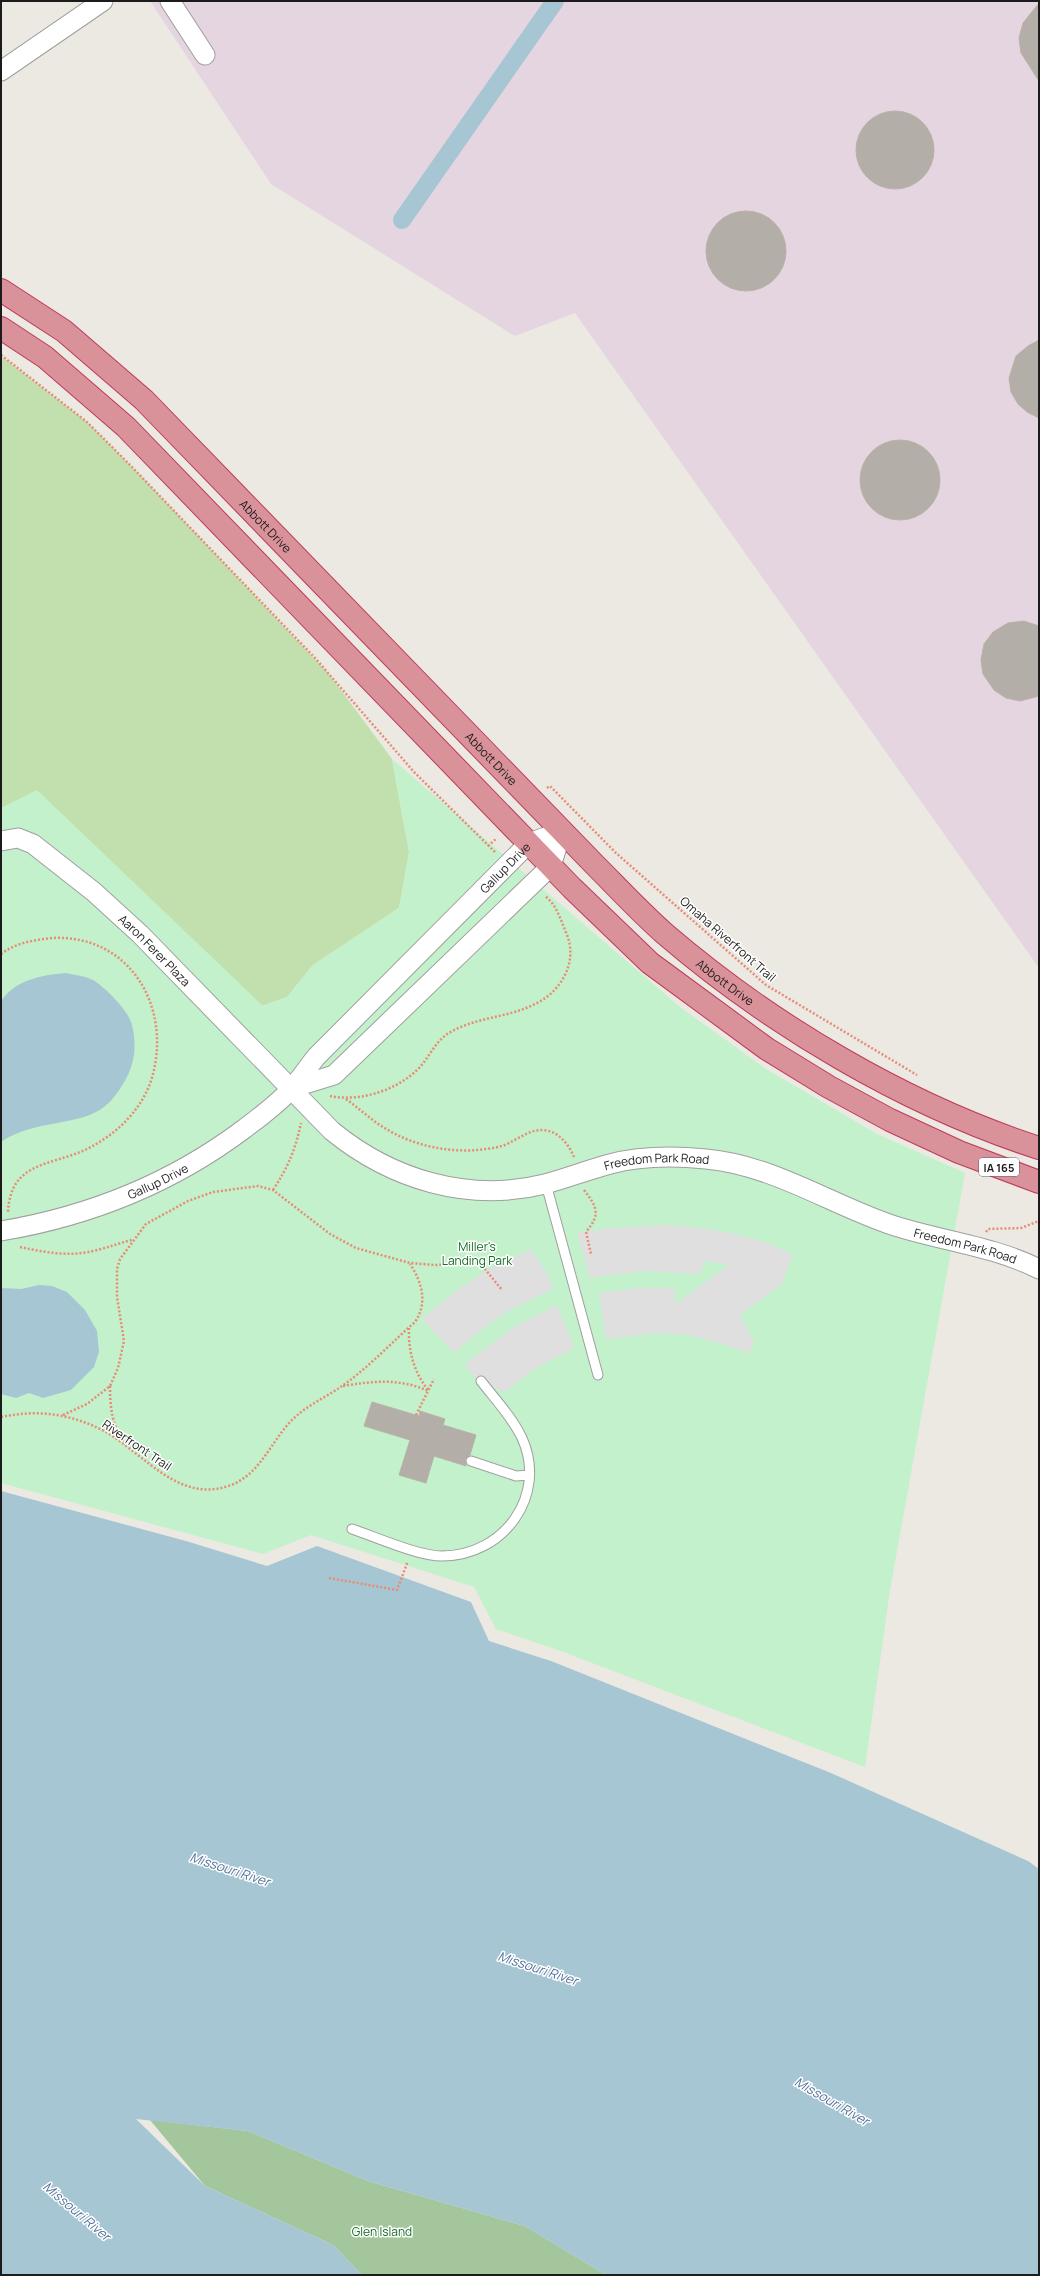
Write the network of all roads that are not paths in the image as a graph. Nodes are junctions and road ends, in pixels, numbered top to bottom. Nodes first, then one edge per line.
1 (103, 1) edge
2 (170, 1) edge
3 (205, 55) dead end
4 (1, 71) edge
5 (1, 290) edge
6 (1, 328) edge
7 (562, 831) junction
8 (1, 841) edge
9 (529, 843) junction
10 (551, 866) junction
11 (292, 1088) junction
12 (1039, 1148) edge
13 (1039, 1182) edge
14 (546, 1184) junction
15 (5, 1230) edge
16 (1039, 1269) edge
17 (598, 1375) dead end
18 (481, 1381) dead end
19 (471, 1461) dead end
20 (529, 1475) junction
21 (352, 1529) dead end

1 - 4 street
2 - 3 street
5 - 7 highway, Abbott Drive
6 - 9 highway
7 - 9 street, Gallup Drive
7 - 10 street, Gallup Drive
7 - 12 highway, Abbott Drive / IA 165
8 - 11 street, Aaron Ferer Plaza
9 - 10 highway
9 - 11 street, Gallup Drive
10 - 11 street, Gallup Drive
10 - 13 highway, IA 165
11 - 14 street, Freedom Park Road
11 - 15 street, Gallup Drive
14 - 16 street, Freedom Park Road
14 - 17 lane
18 - 20 lane
19 - 20 lane
20 - 21 lane

